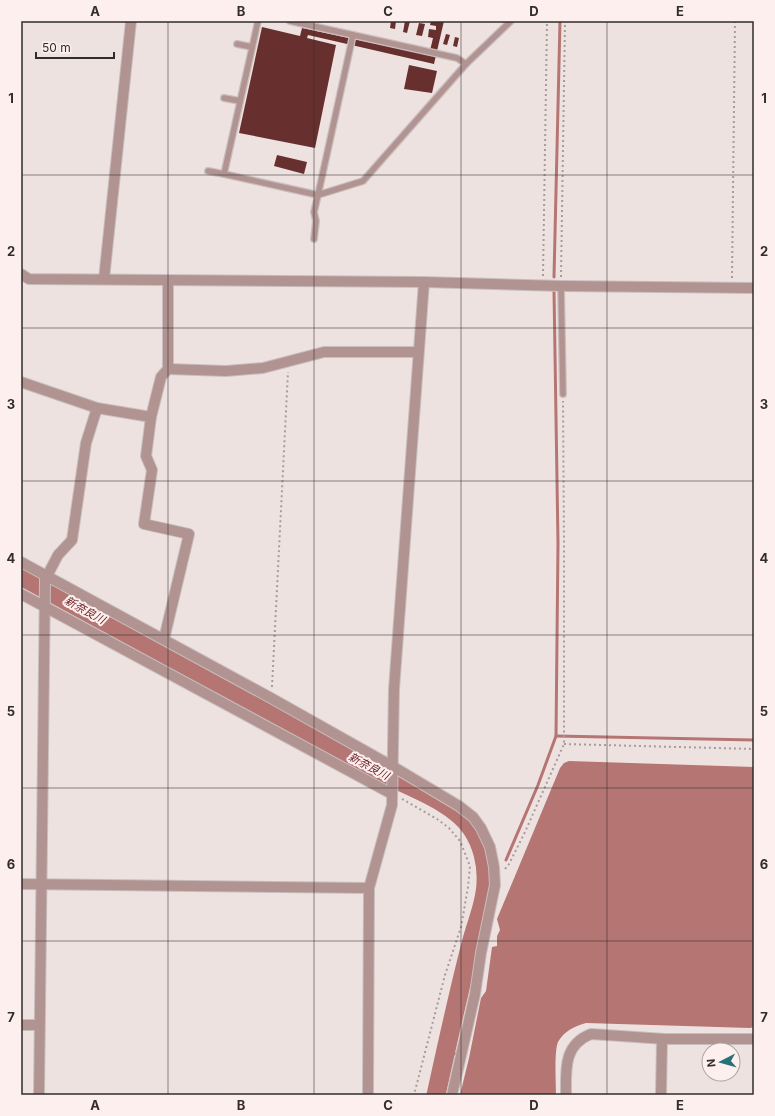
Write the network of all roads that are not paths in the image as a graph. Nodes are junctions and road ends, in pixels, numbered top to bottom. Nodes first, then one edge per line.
1 (131, 21) edge
2 (258, 21) edge
3 (290, 21) edge
4 (511, 21) edge
5 (353, 35) junction
6 (237, 44) dead end
7 (252, 47) junction
8 (466, 64) junction
9 (224, 98) dead end
10 (240, 101) junction
11 (208, 171) dead end
12 (224, 174) junction
13 (318, 195) junction
14 (314, 239) dead end
15 (21, 274) edge
16 (104, 279) junction
17 (168, 281) junction
18 (424, 282) junction
19 (561, 286) junction
20 (754, 288) edge
21 (418, 352) junction
22 (168, 370) junction
23 (21, 382) edge
24 (562, 394) road end
25 (97, 408) junction
26 (151, 417) junction
27 (21, 562) edge
28 (46, 578) junction
29 (21, 594) edge
30 (44, 603) junction
31 (164, 639) junction
32 (392, 769) junction
33 (392, 791) junction
34 (21, 884) edge
35 (40, 884) junction
36 (369, 888) junction
37 (21, 1025) edge
38 (39, 1025) junction
39 (662, 1039) junction
40 (754, 1039) edge
41 (39, 1095) edge
42 (368, 1095) edge
43 (452, 1095) edge
44 (566, 1095) edge
45 (661, 1095) edge

1 - 16 street
2 - 7 lane
3 - 5 lane
4 - 8 lane
5 - 8 lane
5 - 13 lane
6 - 7 lane
7 - 10 lane
8 - 13 lane
9 - 10 lane
10 - 12 lane
11 - 12 lane
12 - 13 lane
13 - 14 lane
15 - 16 street
16 - 17 street
17 - 18 street
17 - 22 street
18 - 19 street
18 - 21 street
19 - 20 street
19 - 24 lane
21 - 22 street
21 - 32 street
22 - 26 street
23 - 25 street
25 - 26 street
25 - 28 street
26 - 31 street
27 - 28 street
28 - 30 street
28 - 31 street
29 - 30 street
30 - 33 street
30 - 35 street
31 - 32 street
32 - 33 street
32 - 43 street
33 - 36 street
34 - 35 street
35 - 36 street
35 - 38 street
36 - 42 street
37 - 38 street
38 - 41 street
39 - 40 street
39 - 44 street
39 - 45 street

